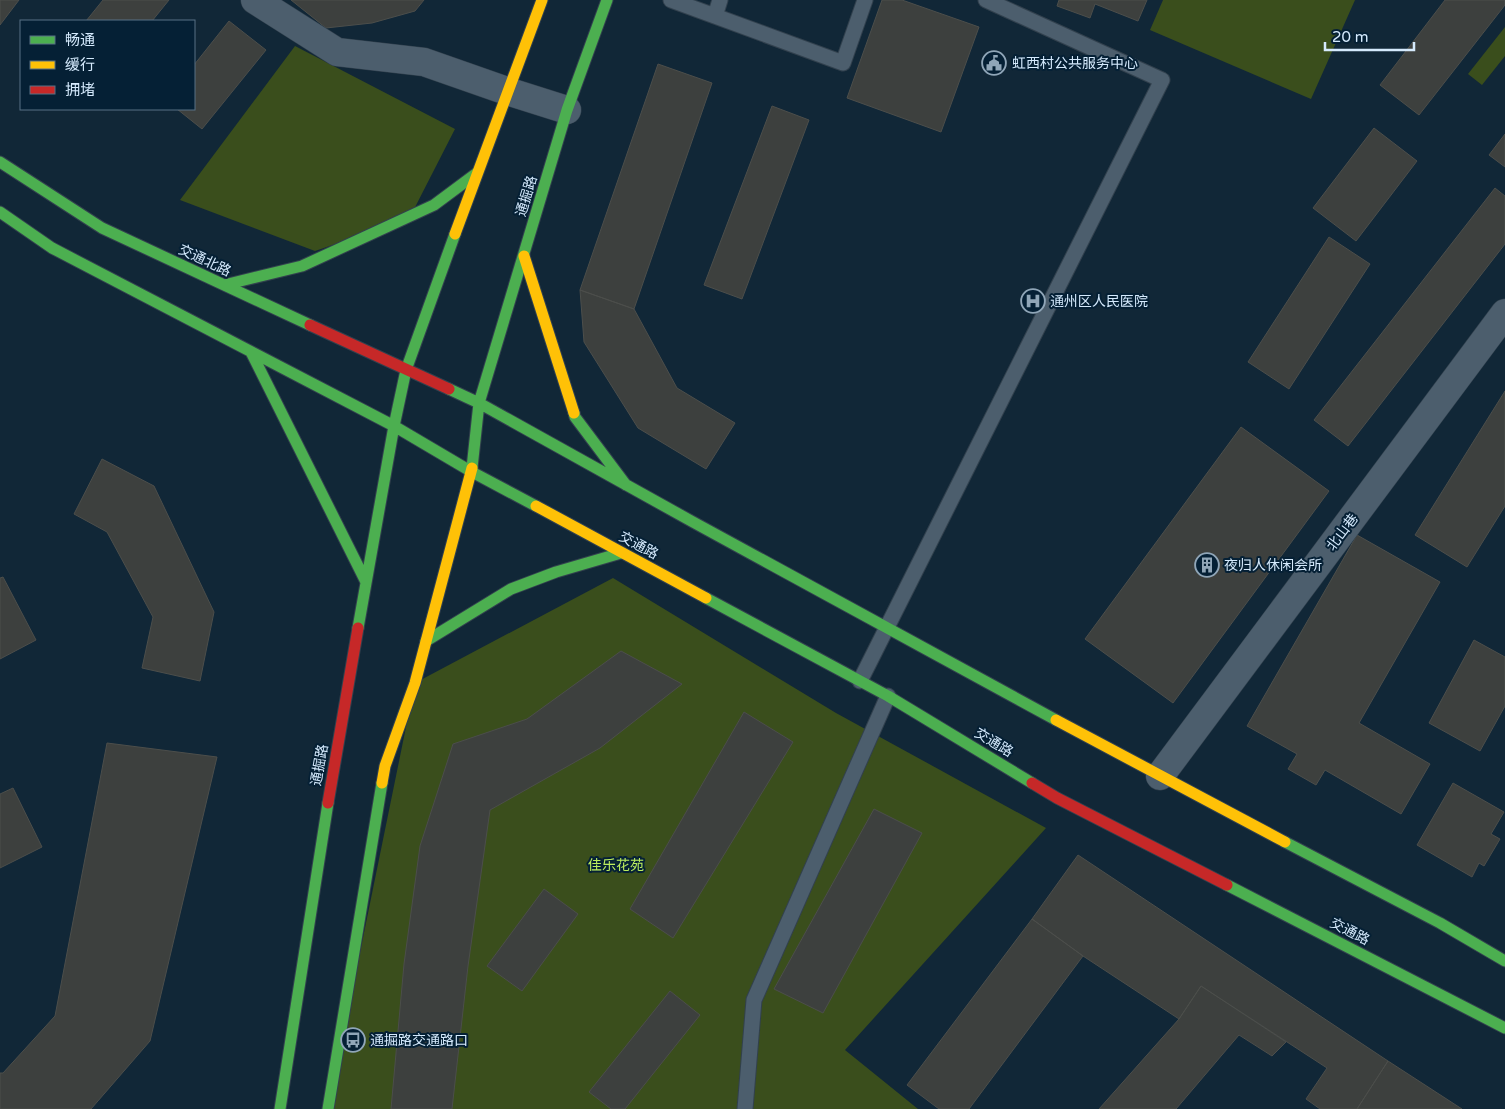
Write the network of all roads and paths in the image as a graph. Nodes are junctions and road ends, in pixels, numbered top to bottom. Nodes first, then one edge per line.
1 (255, 0) edge
2 (542, 0) edge
3 (607, 0) edge
4 (671, 0) edge
5 (720, 0) edge
6 (865, 0) edge
7 (986, 0) edge
8 (715, 16) junction
9 (506, 91) junction
10 (567, 110) junction
11 (0, 162) edge
12 (477, 173) junction
13 (0, 212) edge
14 (524, 256) junction
15 (224, 285) junction
16 (1505, 313) edge
17 (251, 352) junction
18 (406, 370) junction
19 (480, 403) junction
20 (394, 426) junction
21 (472, 472) junction
22 (626, 485) junction
23 (621, 553) junction
24 (366, 582) junction
25 (426, 641) junction
26 (860, 681) junction
27 (888, 696) junction
28 (1160, 776) junction
29 (1505, 961) edge
30 (1505, 1028) edge
31 (280, 1109) edge
32 (328, 1109) edge
33 (745, 1109) edge

1 - 9 street
2 - 9 main road
3 - 10 main road, 通掘路
4 - 8 lane
5 - 8 lane
6 - 8 lane
7 - 26 lane
9 - 10 street
9 - 12 main road
10 - 14 main road, 通掘路
11 - 15 main road, 交通北路
12 - 15 main road
12 - 18 main road
13 - 17 main road
14 - 19 main road, 通掘路
14 - 22 main road
15 - 18 main road, 交通北路
16 - 28 street, 北山巷
17 - 20 main road
17 - 24 main road
18 - 19 main road, 交通北路
18 - 20 main road, 通掘路
19 - 21 main road, 通掘路
19 - 22 main road
20 - 21 main road, 交通路
20 - 24 main road, 通掘路
21 - 23 main road, 交通路
21 - 25 main road
22 - 28 main road
23 - 25 main road
23 - 26 main road, 交通路
24 - 31 main road, 通掘路
25 - 32 main road
26 - 27 main road, 交通路
27 - 30 main road, 交通路
27 - 33 lane
28 - 29 main road

